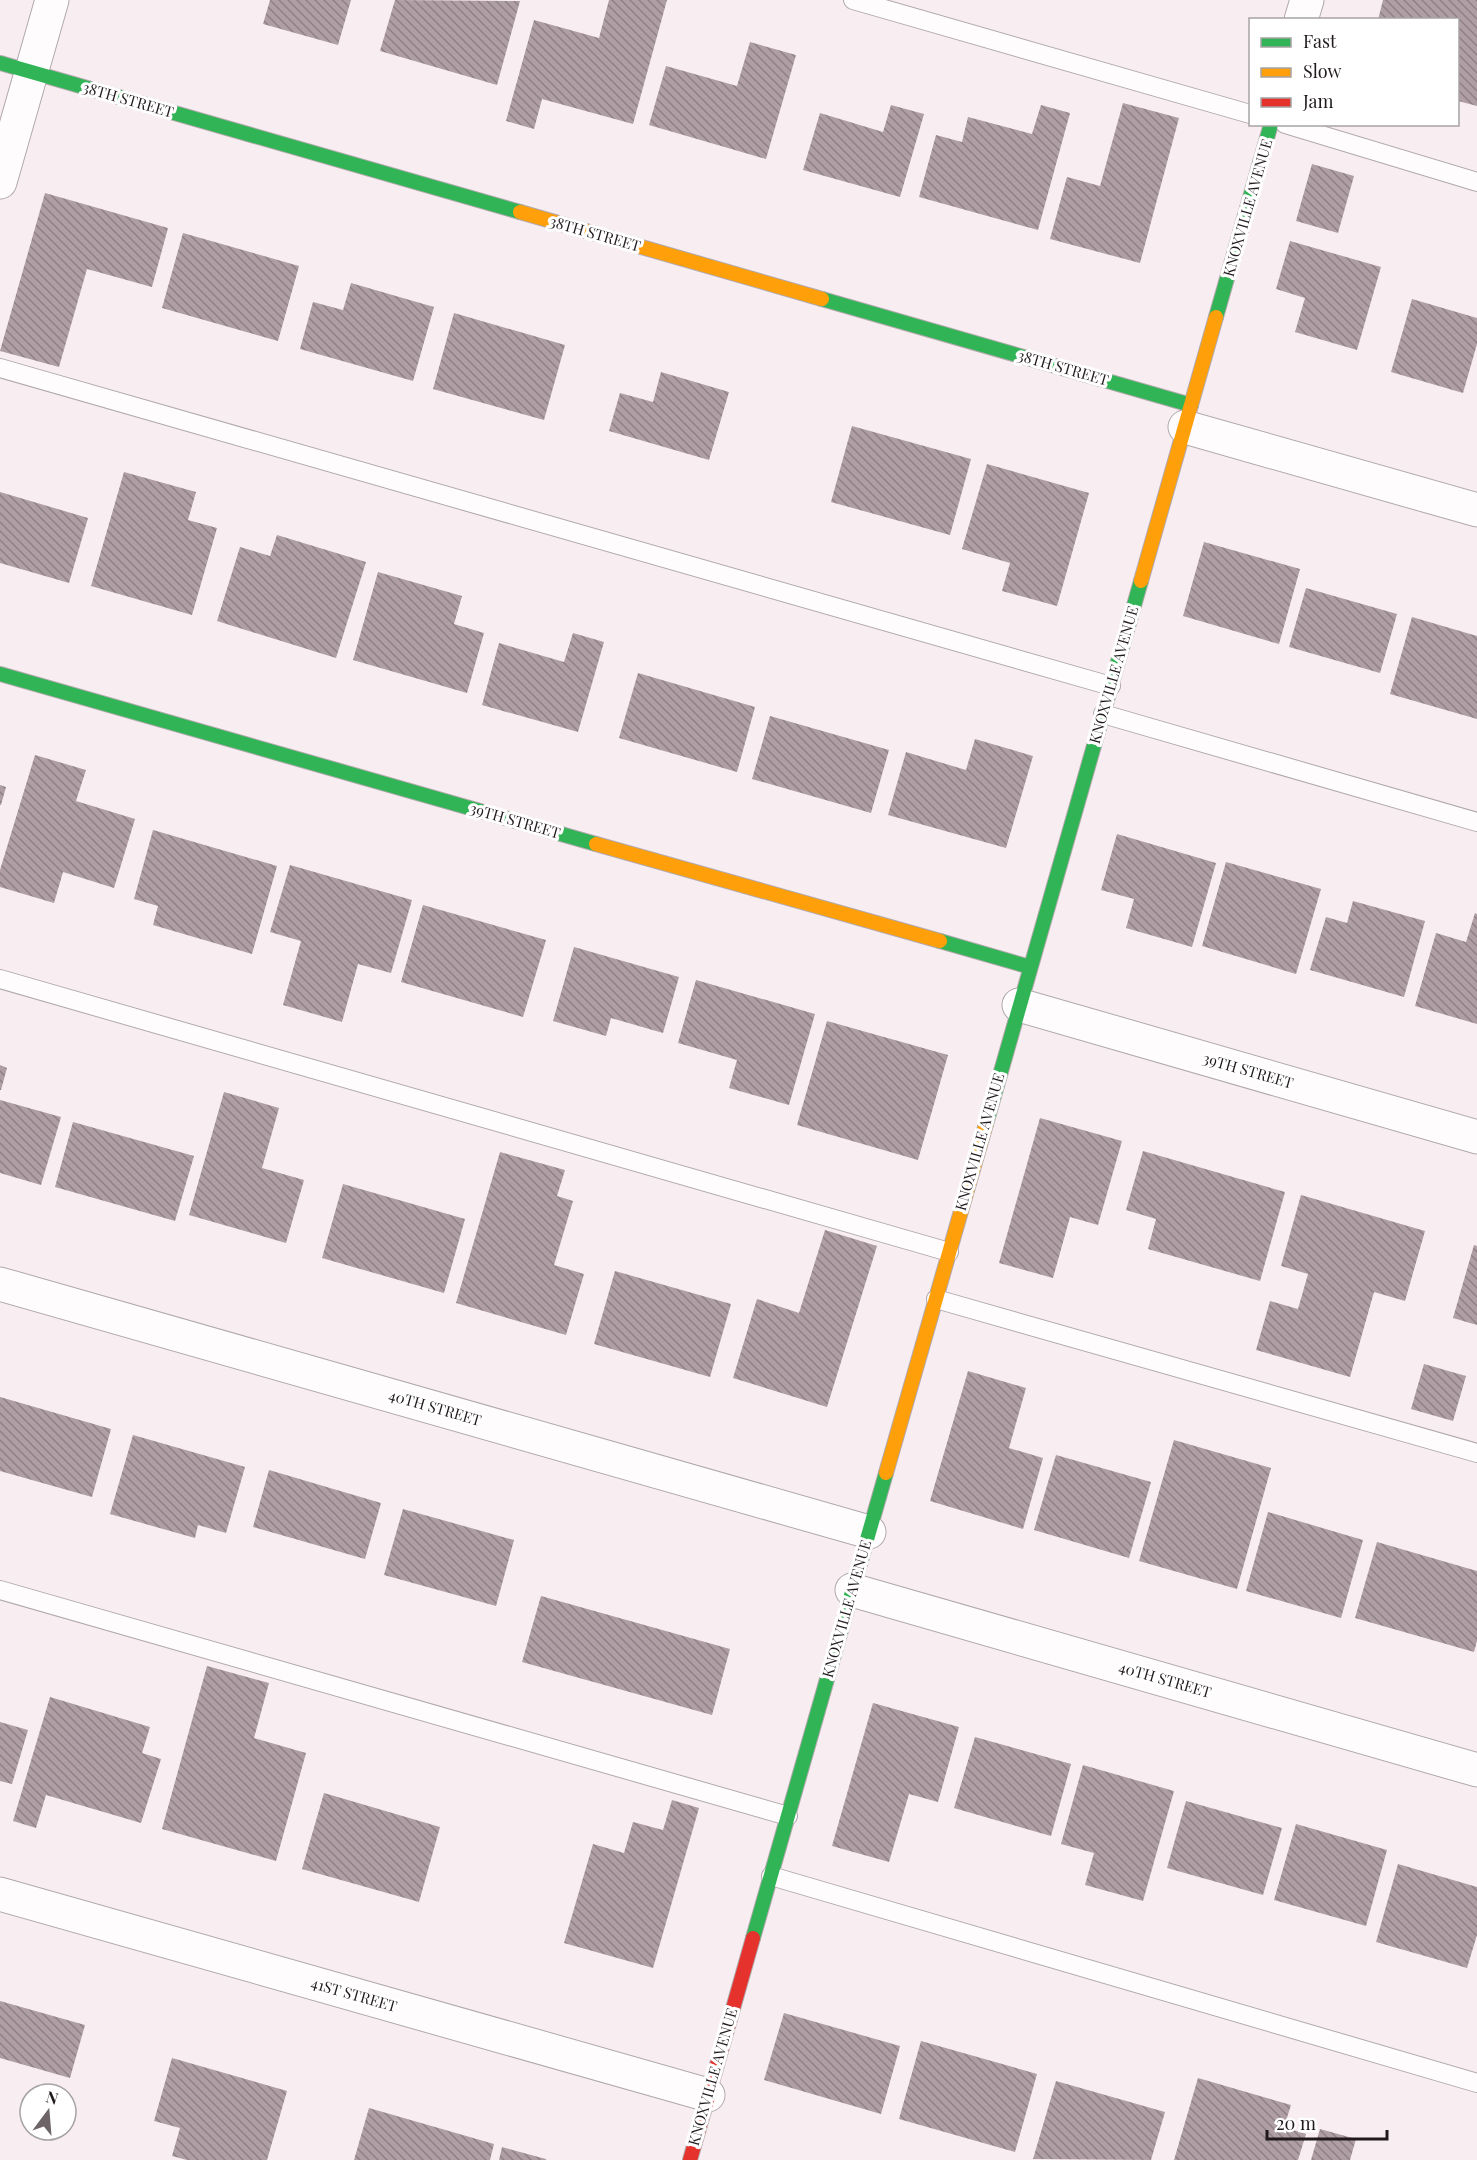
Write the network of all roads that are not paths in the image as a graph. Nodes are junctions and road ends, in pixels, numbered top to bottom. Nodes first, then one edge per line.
1 (52, 0) edge
2 (854, 0) edge
3 (1307, 0) edge
4 (1302, 18) edge
5 (0, 63) edge
6 (32, 72) junction
7 (1249, 113) edge
8 (1270, 126) edge
9 (1292, 126) edge
10 (0, 182) edge
11 (1477, 182) edge
12 (0, 368) edge
13 (1188, 416) junction
14 (1477, 510) edge
15 (0, 674) edge
16 (1111, 686) junction
17 (1103, 714) junction
18 (1477, 822) edge
19 (1030, 967) junction
20 (0, 979) edge
21 (1019, 1005) junction
22 (1477, 1137) edge
23 (949, 1252) junction
24 (0, 1284) edge
25 (936, 1299) junction
26 (1477, 1453) edge
27 (869, 1532) junction
28 (0, 1590) edge
29 (852, 1590) junction
30 (1477, 1770) edge
31 (788, 1816) junction
32 (771, 1876) junction
33 (0, 1894) edge
34 (1477, 2083) edge
35 (708, 2095) junction
36 (690, 2160) edge

1 - 6 street
2 - 7 lane
3 - 4 street
5 - 6 street, 38TH STREET
6 - 10 street
6 - 13 street, 38TH STREET
8 - 13 street, KNOXVILLE AVENUE
9 - 11 lane
12 - 16 lane
13 - 14 street, 38TH STREET
13 - 16 street, KNOXVILLE AVENUE
15 - 19 street, 39TH STREET
16 - 17 street, KNOXVILLE AVENUE
17 - 18 lane
17 - 19 street, KNOXVILLE AVENUE
19 - 21 street, KNOXVILLE AVENUE
20 - 23 lane
21 - 22 street, 39TH STREET
21 - 23 street, KNOXVILLE AVENUE
23 - 25 street, KNOXVILLE AVENUE
24 - 27 street, 40TH STREET
25 - 26 lane
25 - 27 street, KNOXVILLE AVENUE
27 - 29 street, KNOXVILLE AVENUE
28 - 31 lane
29 - 30 street, 40TH STREET
29 - 31 street, KNOXVILLE AVENUE
31 - 32 street, KNOXVILLE AVENUE
32 - 34 lane
32 - 35 street, KNOXVILLE AVENUE
33 - 35 street, 41ST STREET
35 - 36 street, KNOXVILLE AVENUE

